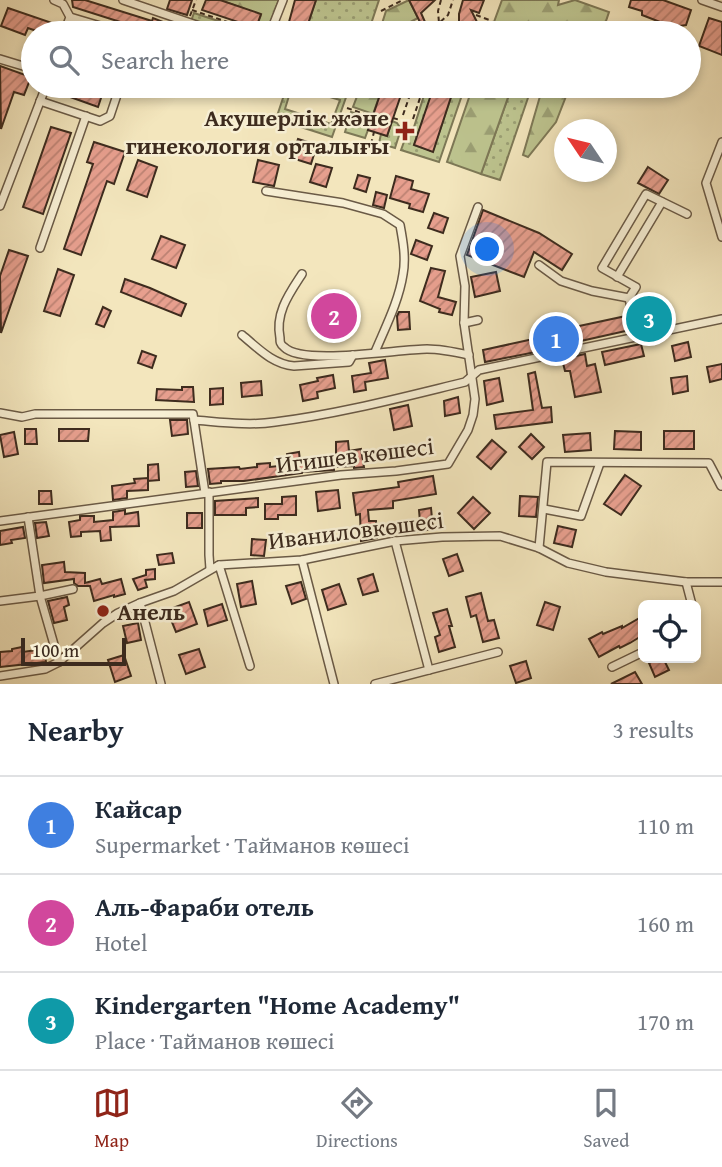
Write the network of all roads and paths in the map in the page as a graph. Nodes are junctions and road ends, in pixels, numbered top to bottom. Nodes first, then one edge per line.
1 (54, 0) edge
2 (124, 0) edge
3 (196, 0) edge
4 (283, 0) edge
5 (403, 0) edge
6 (442, 0) edge
7 (453, 0) edge
8 (702, 0) edge
9 (722, 6) edge
10 (192, 10) junction
11 (381, 11) dead end
12 (476, 15) dead end
13 (70, 17) junction
14 (68, 21) edge
15 (84, 21) edge
16 (185, 21) edge
17 (188, 21) edge
18 (229, 21) edge
19 (275, 21) edge
20 (439, 21) edge
21 (441, 21) edge
22 (492, 21) dead end
23 (0, 59) edge
24 (21, 65) edge
25 (41, 98) edge
26 (116, 98) edge
27 (409, 98) edge
28 (420, 98) edge
29 (40, 101) junction
30 (347, 108) dead end
31 (403, 115) dead end
32 (86, 116) junction
33 (373, 117) dead end
34 (393, 118) dead end
35 (413, 119) dead end
36 (400, 120) dead end
37 (374, 132) dead end
38 (722, 142) edge
39 (371, 144) dead end
40 (266, 191) dead end
41 (662, 202) junction
42 (0, 206) edge
43 (478, 207) dead end
44 (687, 214) dead end
45 (722, 237) edge
46 (40, 248) dead end
47 (539, 265) dead end
48 (302, 274) dead end
49 (617, 277) junction
50 (629, 298) junction
51 (722, 319) edge
52 (478, 320) dead end
53 (464, 323) junction
54 (242, 335) dead end
55 (636, 336) junction
56 (375, 352) junction
57 (353, 355) junction
58 (469, 355) junction
59 (472, 377) junction
60 (0, 412) edge
61 (194, 420) junction
62 (600, 463) junction
63 (721, 486) edge
64 (207, 493) junction
65 (544, 509) junction
66 (28, 517) junction
67 (0, 521) edge
68 (395, 541) junction
69 (539, 548) junction
70 (302, 561) junction
71 (219, 565) junction
72 (211, 569) junction
73 (686, 582) junction
74 (722, 582) edge
75 (73, 589) dead end
76 (40, 596) junction
77 (691, 600) edge
78 (0, 601) edge
79 (139, 603) junction
80 (498, 652) dead end
81 (638, 654) edge
82 (59, 662) junction
83 (250, 666) dead end
84 (612, 667) dead end
85 (429, 670) junction
86 (0, 676) edge
87 (161, 684) edge
88 (334, 684) edge
89 (375, 684) edge

1 - 13 street
2 - 16 street
3 - 10 path
4 - 19 street
5 - 11 path
6 - 20 path
7 - 21 path
8 - 9 street
10 - 17 path
10 - 18 path
12 - 22 path
13 - 14 street
13 - 15 street
23 - 24 street
25 - 29 street
26 - 32 street
27 - 31 path
28 - 35 path
29 - 32 street
29 - 42 street
30 - 33 path
32 - 46 street
34 - 36 path
37 - 39 path
38 - 45 street
40 - 56 street
41 - 44 street
41 - 49 street
41 - 49 street
43 - 53 street, Игишев көшесі
47 - 50 street
48 - 57 street
49 - 50 street
50 - 55 street
51 - 55 street
52 - 53 street
53 - 58 street, Игишев көшесі
54 - 57 street
55 - 59 street
56 - 57 street
56 - 58 street
58 - 59 street, Игишев көшесі
59 - 61 street
59 - 64 street, Игишев көшесі
60 - 61 street
61 - 64 street
62 - 63 street
62 - 65 street
62 - 65 street
64 - 66 street, Игишев көшесі
64 - 72 street
65 - 69 street
66 - 67 street, Игишев көшесі
66 - 76 street
68 - 69 street, Иваниловкөшесі
68 - 70 street, Иваниловкөшесі
68 - 85 street
69 - 73 street, Иваниловкөшесі
70 - 71 street, Иваниловкөшесі
70 - 88 street
71 - 72 street, Иваниловкөшесі
71 - 83 street
72 - 79 street, Иваниловкөшесі
73 - 74 street, Иваниловкөшесі
73 - 77 street
75 - 76 street
76 - 78 street
76 - 82 street
79 - 82 street, Иваниловкөшесі
79 - 87 street
80 - 85 street
81 - 84 street
82 - 86 street, Иваниловкөшесі
85 - 89 street

